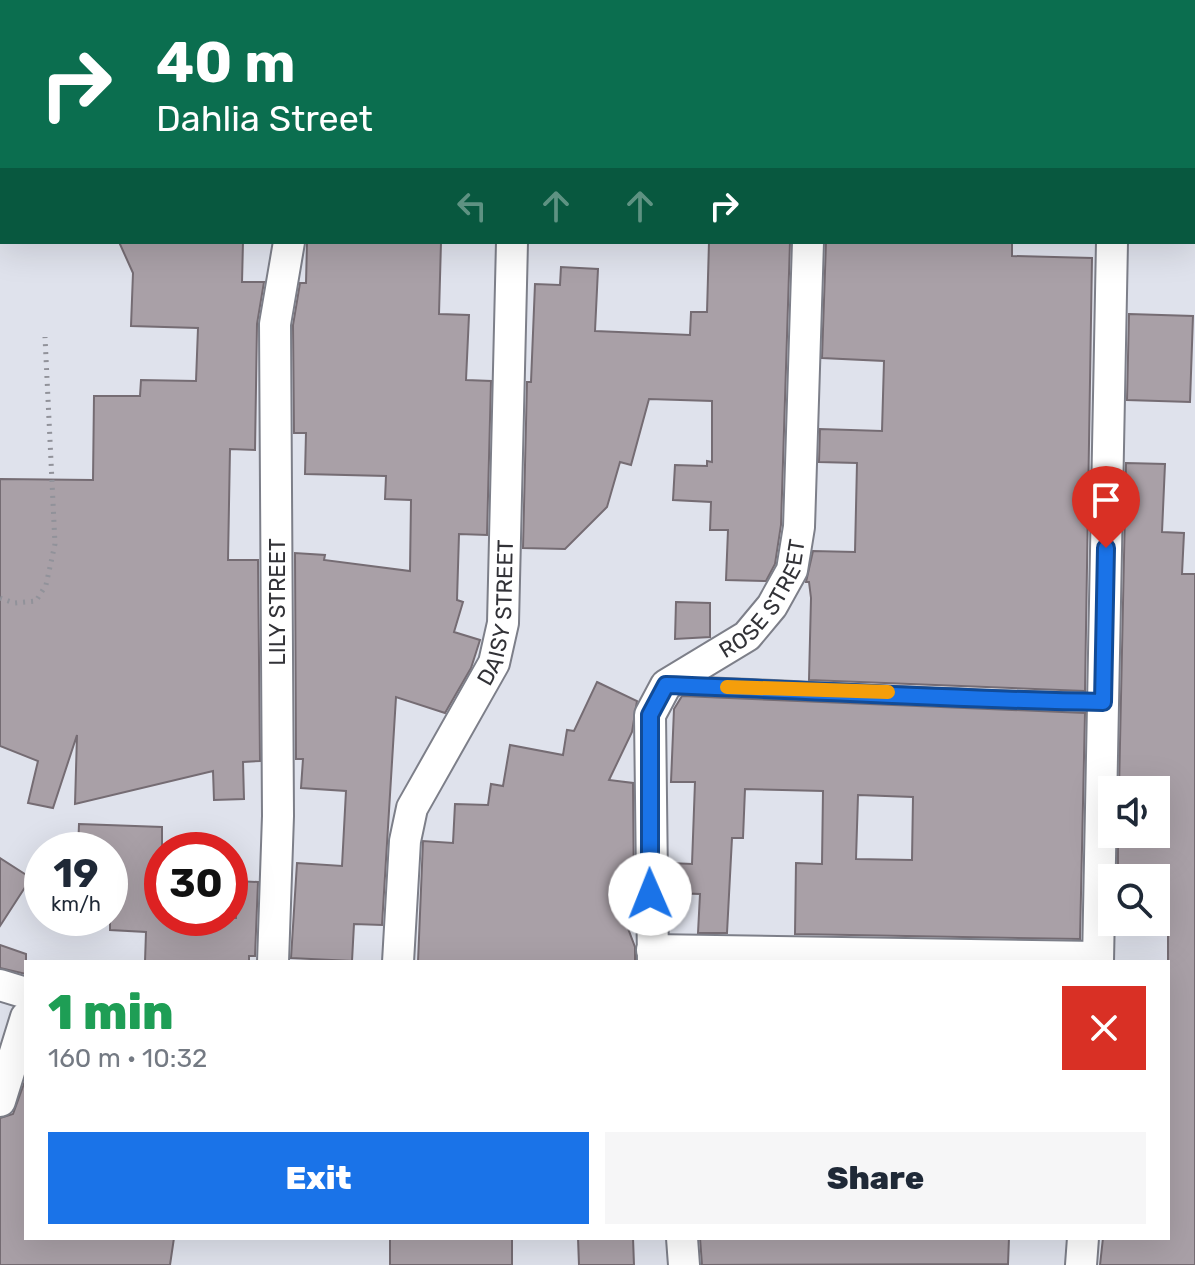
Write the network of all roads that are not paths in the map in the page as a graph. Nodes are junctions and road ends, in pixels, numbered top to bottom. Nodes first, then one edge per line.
1 (289, 244) edge
2 (512, 244) edge
3 (808, 244) edge
4 (1112, 244) edge
5 (666, 685) junction
6 (1103, 702) junction
7 (652, 956) edge
8 (273, 960) edge
9 (398, 960) edge
10 (1098, 960) edge
11 (0, 985) edge
12 (24, 992) edge
13 (24, 1023) edge
14 (0, 1101) edge
15 (682, 1240) edge
16 (1083, 1240) edge
17 (684, 1265) edge
18 (1081, 1265) edge

1 - 8 street, LILY STREET
2 - 9 street, DAISY STREET
3 - 5 street, ROSE STREET
4 - 6 street
5 - 6 lane
5 - 7 street
6 - 10 street
7 - 10 street
11 - 12 street
13 - 14 street
15 - 17 street
16 - 18 street

